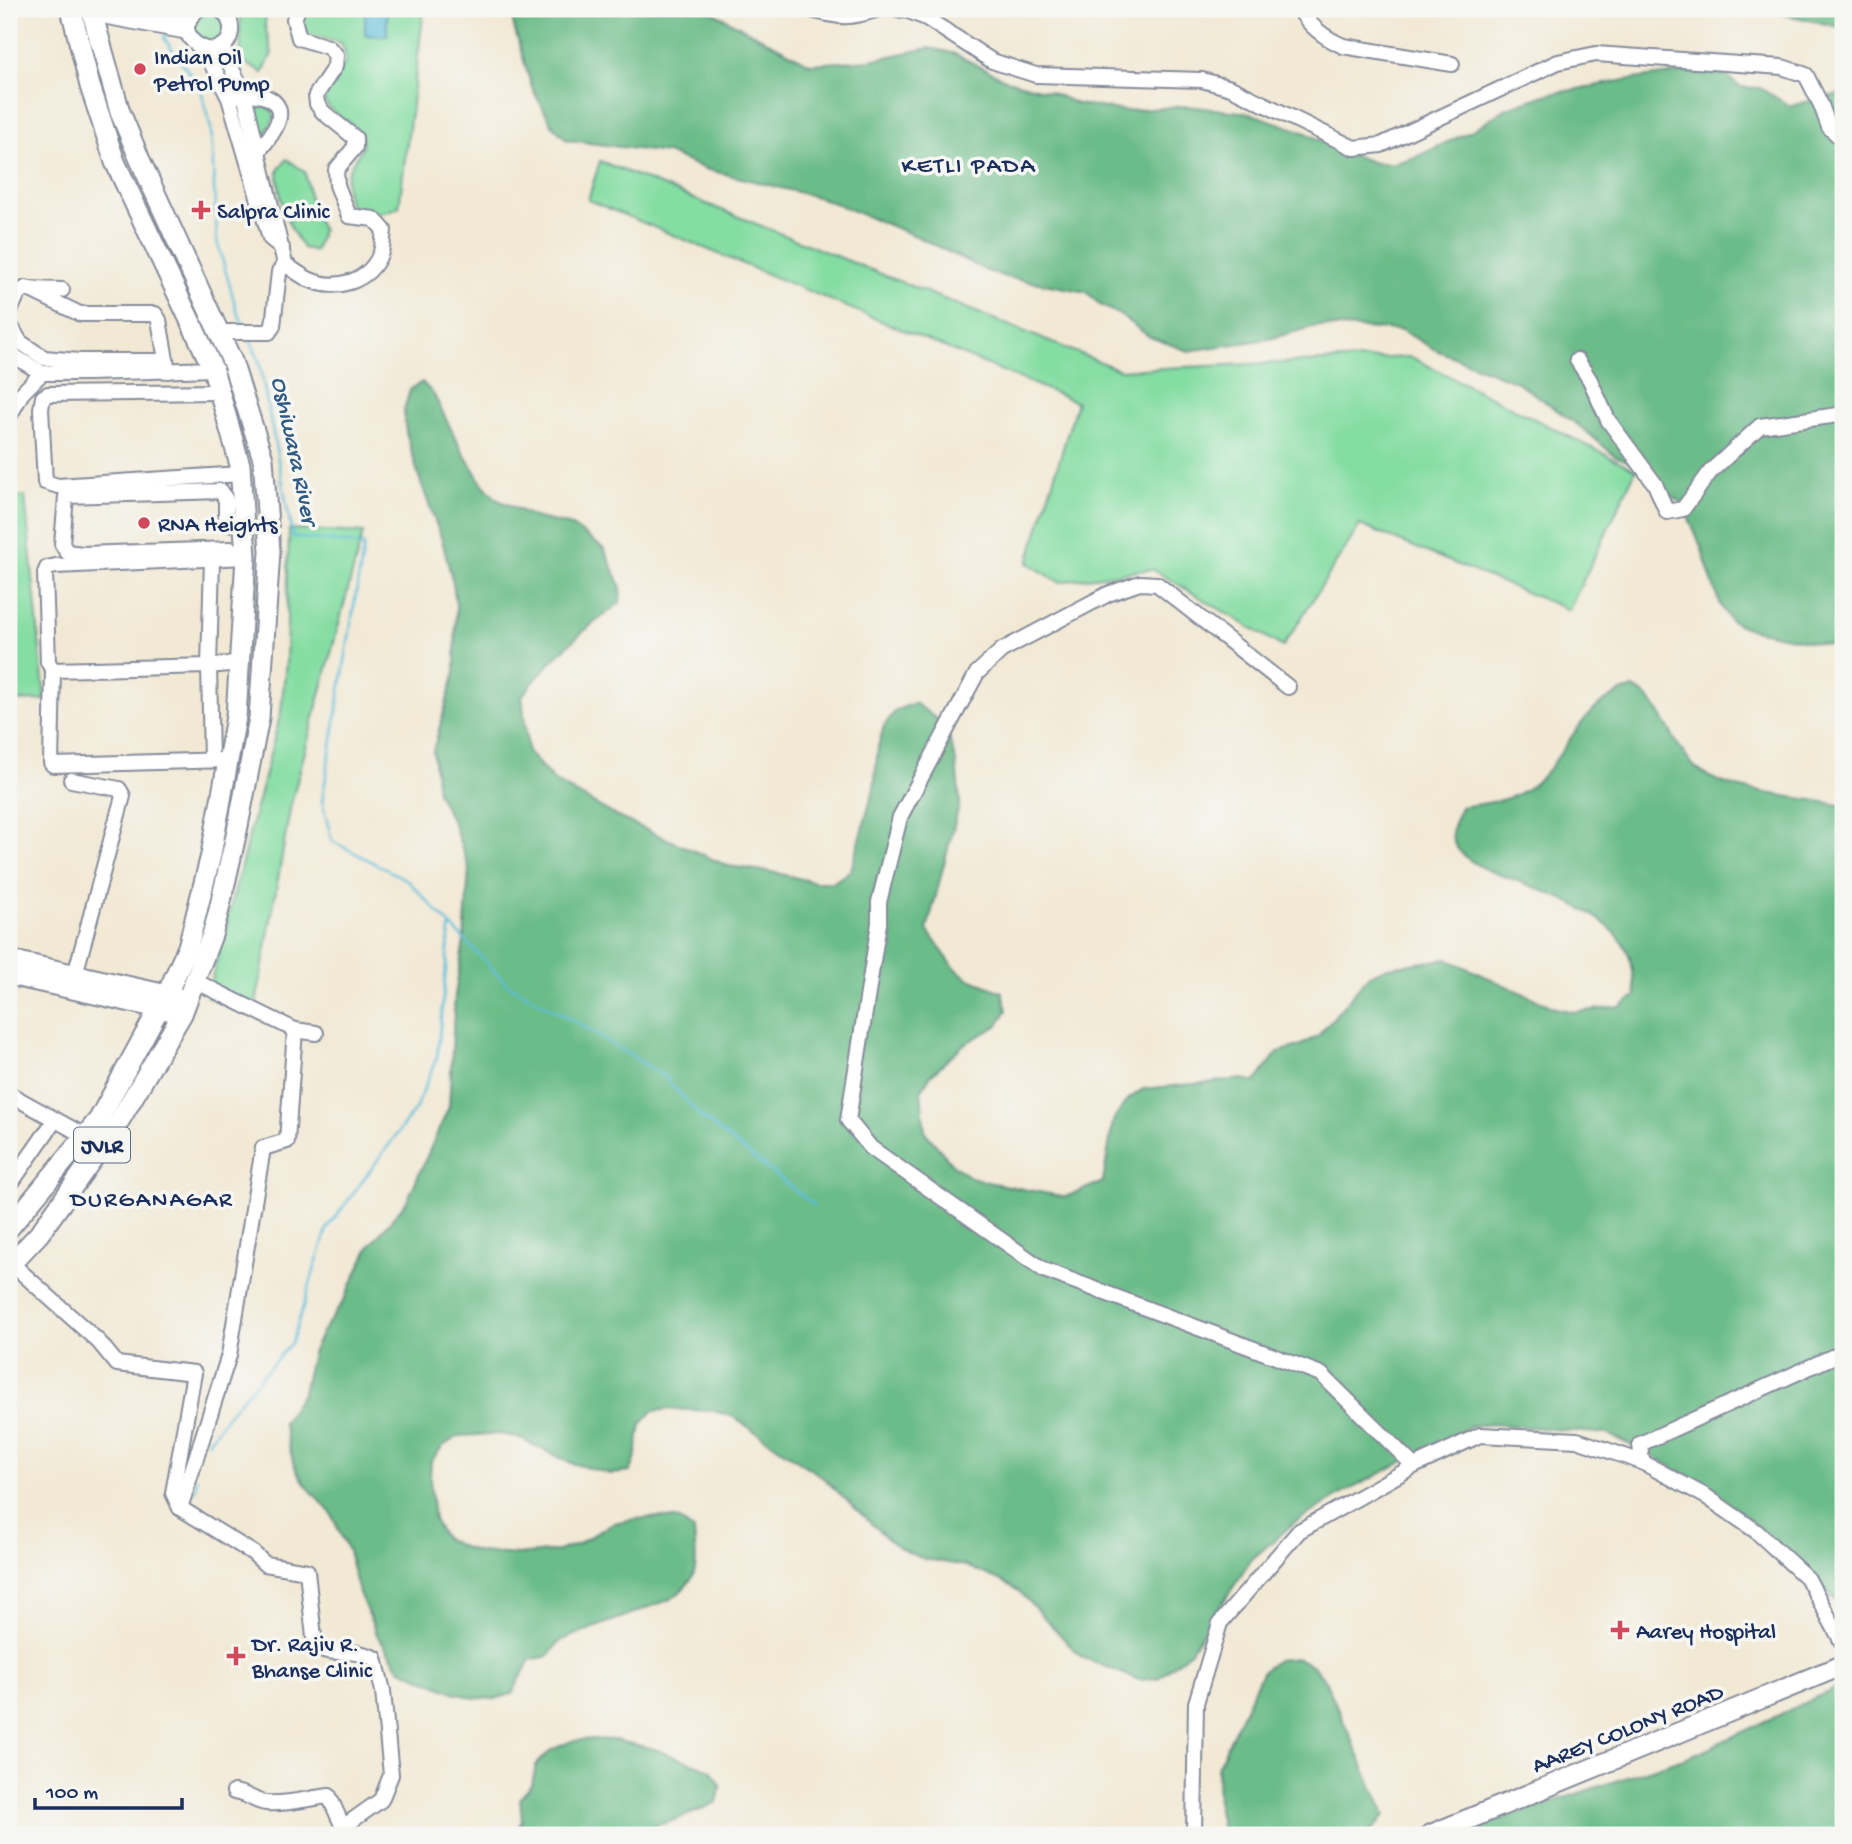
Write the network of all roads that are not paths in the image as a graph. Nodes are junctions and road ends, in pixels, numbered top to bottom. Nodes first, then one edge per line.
1 (71, 9) edge
2 (139, 9) edge
3 (200, 9) edge
4 (222, 9) edge
5 (298, 9) edge
6 (810, 9) edge
7 (879, 9) edge
8 (891, 9) edge
9 (1299, 9) edge
10 (92, 12) edge
11 (180, 25) junction
12 (221, 46) junction
13 (204, 49) junction
14 (1452, 64) dead end
15 (244, 94) junction
16 (229, 98) junction
17 (1843, 140) edge
18 (252, 154) junction
19 (285, 264) junction
20 (26, 288) junction
21 (62, 290) dead end
22 (9, 314) edge
23 (9, 323) edge
24 (219, 332) junction
25 (9, 350) edge
26 (1577, 360) dead end
27 (167, 366) junction
28 (213, 369) junction
29 (42, 373) junction
30 (220, 393) junction
31 (1843, 410) edge
32 (9, 416) edge
33 (241, 474) junction
34 (235, 523) junction
35 (239, 552) junction
36 (212, 560) junction
37 (239, 663) junction
38 (209, 666) junction
39 (53, 670) junction
40 (1288, 687) dead end
41 (219, 760) junction
42 (71, 780) dead end
43 (9, 960) edge
44 (9, 975) edge
45 (73, 982) junction
46 (188, 998) junction
47 (163, 1001) junction
48 (295, 1030) junction
49 (316, 1033) dead end
50 (9, 1094) edge
51 (55, 1121) junction
52 (85, 1136) junction
53 (9, 1186) edge
54 (9, 1228) edge
55 (10, 1265) edge
56 (1843, 1352) edge
57 (1642, 1462) junction
58 (1414, 1466) junction
59 (180, 1508) junction
60 (1843, 1644) edge
61 (1843, 1665) edge
62 (234, 1793) dead end
63 (341, 1831) edge
64 (1194, 1835) edge
65 (1430, 1835) edge

1 - 28 main road, JVLR
2 - 11 street
3 - 11 street
4 - 12 street
5 - 19 street
6 - 7 street
8 - 17 street
9 - 14 street
10 - 11 street
10 - 24 main road, JVLR
11 - 13 street
12 - 13 street
12 - 15 street
13 - 16 street
15 - 16 street
15 - 18 street
15 - 18 street
16 - 18 street
18 - 19 street
19 - 24 street
20 - 21 street
20 - 22 street
20 - 27 street
23 - 27 street
24 - 46 main road, JVLR
25 - 29 street
26 - 31 street
27 - 28 street
27 - 29 street
28 - 30 main road, JVLR
29 - 32 street
30 - 33 main road, JVLR
30 - 33 street
33 - 34 main road, JVLR
34 - 35 main road, JVLR
34 - 35 street
35 - 36 street
35 - 37 main road, JVLR
36 - 38 street
36 - 39 street
37 - 38 street
37 - 41 main road, JVLR
38 - 39 street
38 - 41 street
39 - 41 street
40 - 58 street
41 - 47 main road, JVLR
42 - 45 street
43 - 45 main road
44 - 45 main road
45 - 47 main road
46 - 47 main road
46 - 48 street
46 - 55 main road, JVLR
47 - 52 main road, JVLR
48 - 49 street
48 - 59 street
50 - 51 street
51 - 52 street
51 - 53 street
52 - 54 main road, JVLR
55 - 59 street
56 - 57 street
57 - 58 street
57 - 60 street
58 - 64 street
59 - 63 street
61 - 65 main road, AAREY COLONY ROAD
62 - 63 street

